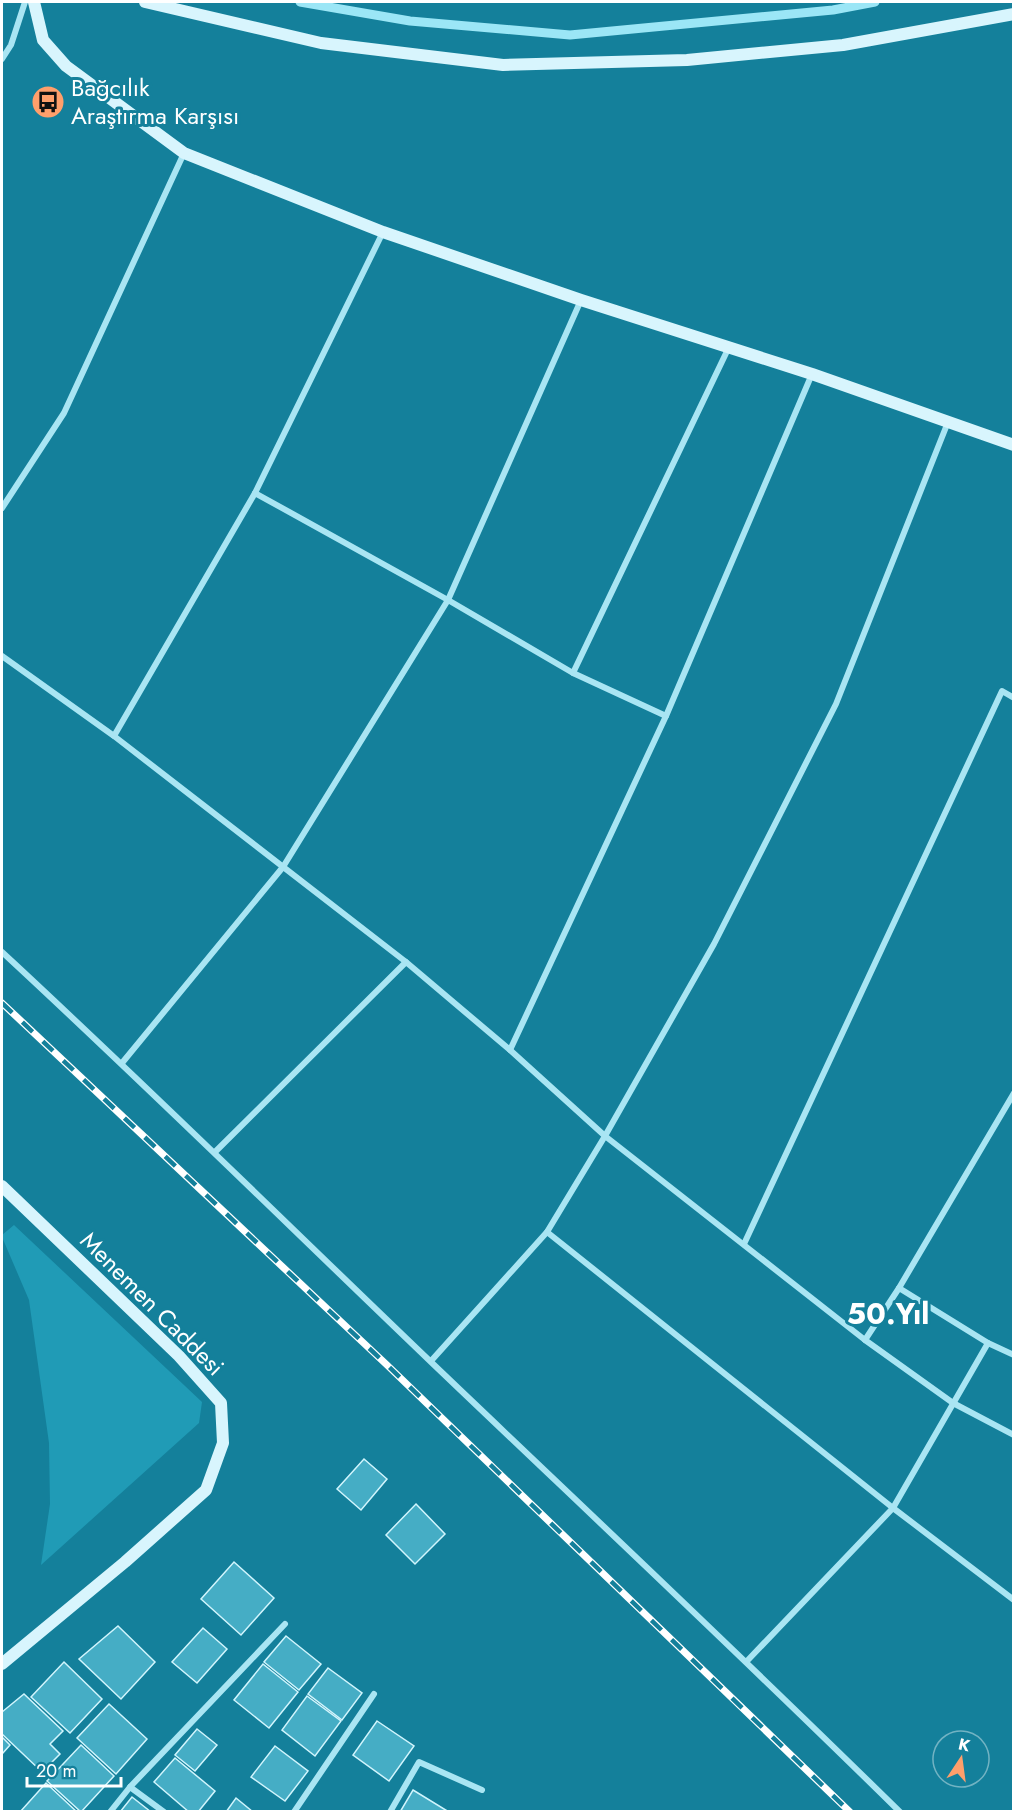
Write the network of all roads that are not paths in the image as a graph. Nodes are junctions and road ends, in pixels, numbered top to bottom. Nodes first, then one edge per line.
1 (25, 2) edge
2 (34, 2) edge
3 (146, 2) edge
4 (1014, 14) edge
5 (2, 59) edge
6 (184, 153) junction
7 (383, 232) junction
8 (581, 300) junction
9 (729, 347) junction
10 (812, 374) junction
11 (948, 422) junction
12 (1014, 445) edge
13 (255, 493) junction
14 (2, 508) edge
15 (448, 600) junction
16 (2, 656) edge
17 (573, 673) junction
18 (1014, 698) edge
19 (666, 716) junction
20 (114, 736) junction
21 (283, 867) junction
22 (2, 952) edge
23 (406, 962) junction
24 (510, 1050) junction
25 (122, 1063) junction
26 (1014, 1093) edge
27 (605, 1136) junction
28 (215, 1152) junction
29 (2, 1186) edge
30 (547, 1232) junction
31 (744, 1244) junction
32 (899, 1288) junction
33 (865, 1340) junction
34 (988, 1342) junction
35 (1014, 1355) edge
36 (431, 1361) junction
37 (953, 1403) junction
38 (1014, 1435) edge
39 (893, 1508) junction
40 (1014, 1600) edge
41 (285, 1624) dead end
42 (747, 1661) junction
43 (2, 1664) edge
44 (374, 1694) dead end
45 (130, 1787) junction
46 (482, 1790) dead end
47 (110, 1812) edge
48 (164, 1812) edge
49 (294, 1812) edge
50 (390, 1812) edge
51 (900, 1812) edge

1 - 5 street
2 - 6 main road
3 - 4 main road
6 - 7 main road
6 - 14 street
7 - 8 main road
7 - 13 street
8 - 9 main road
8 - 15 street
9 - 10 main road
9 - 17 street
10 - 11 main road
10 - 19 street
11 - 12 main road
11 - 27 street
13 - 15 street
13 - 20 street
15 - 17 street
15 - 21 street
16 - 20 street
17 - 19 street
18 - 31 street
19 - 24 street
20 - 21 street
21 - 23 street
21 - 25 street
22 - 25 street
23 - 24 street
23 - 28 street
24 - 27 street
25 - 28 street
26 - 32 street
27 - 30 street
27 - 31 street
28 - 36 street
29 - 43 main road, Menemen Caddesi
30 - 36 street
30 - 39 street
31 - 33 street
32 - 33 street
32 - 34 street
33 - 37 street
34 - 35 street
34 - 37 street
36 - 42 street
37 - 38 street
37 - 39 street
39 - 40 street
39 - 42 street
41 - 45 street
42 - 51 street
44 - 49 street
45 - 47 street
45 - 48 street
46 - 50 street

